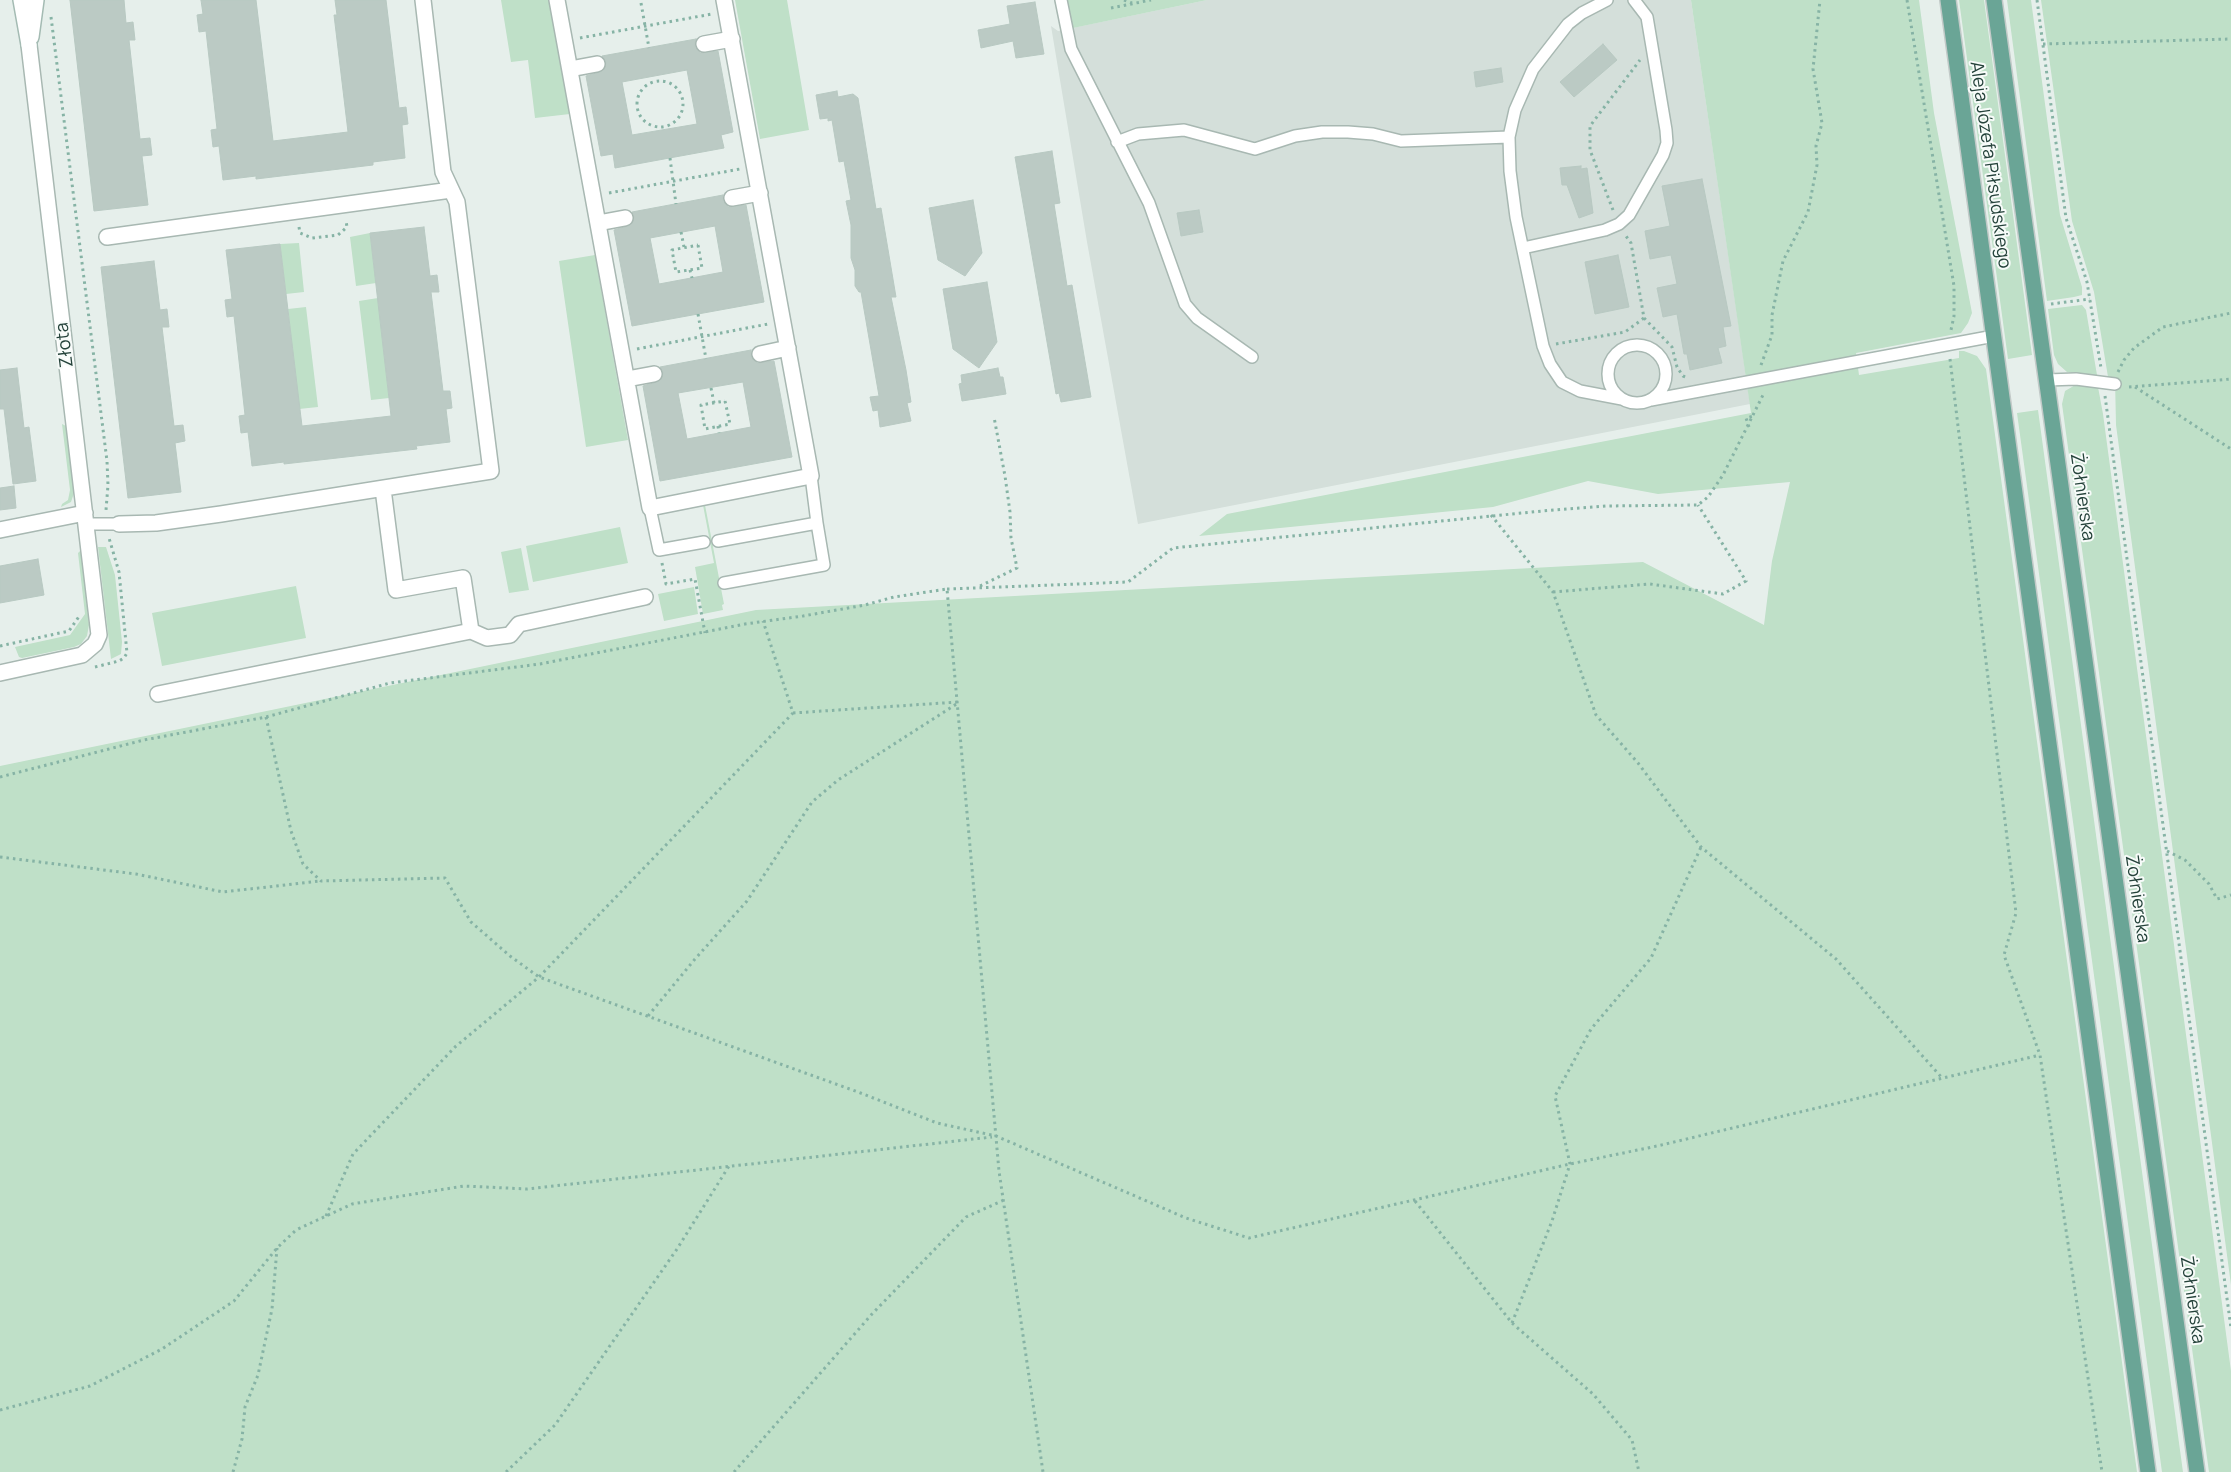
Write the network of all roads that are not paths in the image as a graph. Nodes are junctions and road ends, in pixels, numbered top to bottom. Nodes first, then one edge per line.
1 (21, 0) edge
2 (36, 0) edge
3 (423, 0) edge
4 (557, 0) edge
5 (1061, 0) edge
6 (1607, 0) edge
7 (1634, 0) edge
8 (1948, 0) edge
9 (1994, 0) edge
10 (726, 6) edge
11 (732, 39) junction
12 (704, 44) dead end
13 (29, 45) junction
14 (597, 64) dead end
15 (570, 69) junction
16 (1509, 137) junction
17 (1117, 142) junction
18 (452, 190) junction
19 (760, 193) junction
20 (732, 198) dead end
21 (625, 218) dead end
22 (598, 223) junction
23 (107, 237) dead end
24 (1523, 248) junction
25 (2040, 330) joint
26 (1994, 336) junction
27 (788, 348) junction
28 (760, 354) dead end
29 (1252, 357) dead end
30 (654, 374) dead end
31 (627, 379) junction
32 (2047, 380) junction
33 (2115, 384) road end
34 (1622, 399) junction
35 (1651, 400) junction
36 (811, 476) junction
37 (383, 489) junction
38 (650, 508) junction
39 (86, 518) junction
40 (817, 523) junction
41 (119, 524) joint
42 (0, 530) edge
43 (718, 541) dead end
44 (704, 542) dead end
45 (724, 583) dead end
46 (645, 597) dead end
47 (471, 631) junction
48 (0, 673) edge
49 (158, 694) dead end
50 (2148, 1472) edge
51 (2197, 1472) edge

1 - 13 street, Złota
2 - 13 street, Złota
3 - 18 street
4 - 15 street
5 - 17 lane
6 - 16 lane
7 - 24 lane
8 - 26 main road, Aleja Józefa Piłsudskiego
9 - 25 main road, Aleja Józefa Piłsudskiego
10 - 11 street
11 - 12 street
11 - 19 street
13 - 39 street, Złota
14 - 15 street
15 - 22 street
16 - 17 lane
16 - 24 lane
17 - 29 lane
18 - 23 street
18 - 37 street
19 - 20 street
19 - 27 street
21 - 22 street
22 - 31 street
24 - 34 lane
25 - 32 main road, Żołnierska
26 - 35 lane
26 - 50 main road
27 - 28 street
27 - 36 street
30 - 31 street
31 - 38 street
32 - 33 lane
32 - 51 main road, Żołnierska
34 - 35 lane
34 - 35 lane
36 - 38 street
36 - 40 lane
37 - 41 street
37 - 47 street
38 - 44 lane
39 - 41 lane
39 - 42 street
39 - 48 street, Złota
40 - 43 lane
40 - 45 lane
46 - 47 street
47 - 49 street

